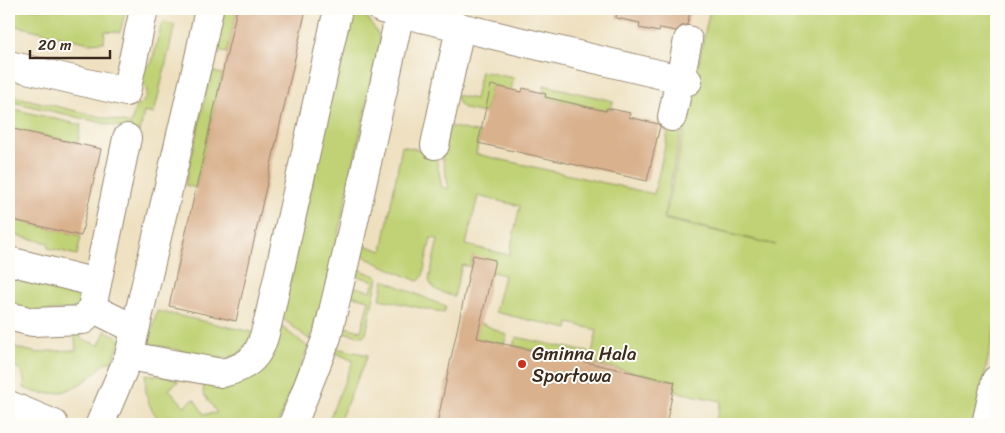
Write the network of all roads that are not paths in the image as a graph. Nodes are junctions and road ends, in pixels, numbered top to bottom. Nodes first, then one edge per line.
1 (144, 9) edge
2 (338, 9) edge
3 (394, 10) edge
4 (204, 14) edge
5 (448, 20) edge
6 (688, 40) dead end
7 (9, 65) edge
8 (684, 80) junction
9 (672, 117) dead end
10 (127, 138) dead end
11 (435, 145) dead end
12 (9, 261) edge
13 (94, 296) junction
14 (9, 316) edge
15 (135, 329) junction
16 (129, 356) junction
17 (996, 380) edge
18 (9, 405) edge
19 (54, 424) edge
20 (100, 424) edge
21 (293, 424) edge
22 (986, 424) edge

1 - 7 street
2 - 16 street
3 - 5 street
3 - 21 street
4 - 15 street
5 - 8 street
5 - 11 street
6 - 8 street
8 - 9 street
10 - 13 street
12 - 13 street
13 - 14 street
13 - 15 street
15 - 16 street
16 - 20 street
17 - 22 street
18 - 19 street

